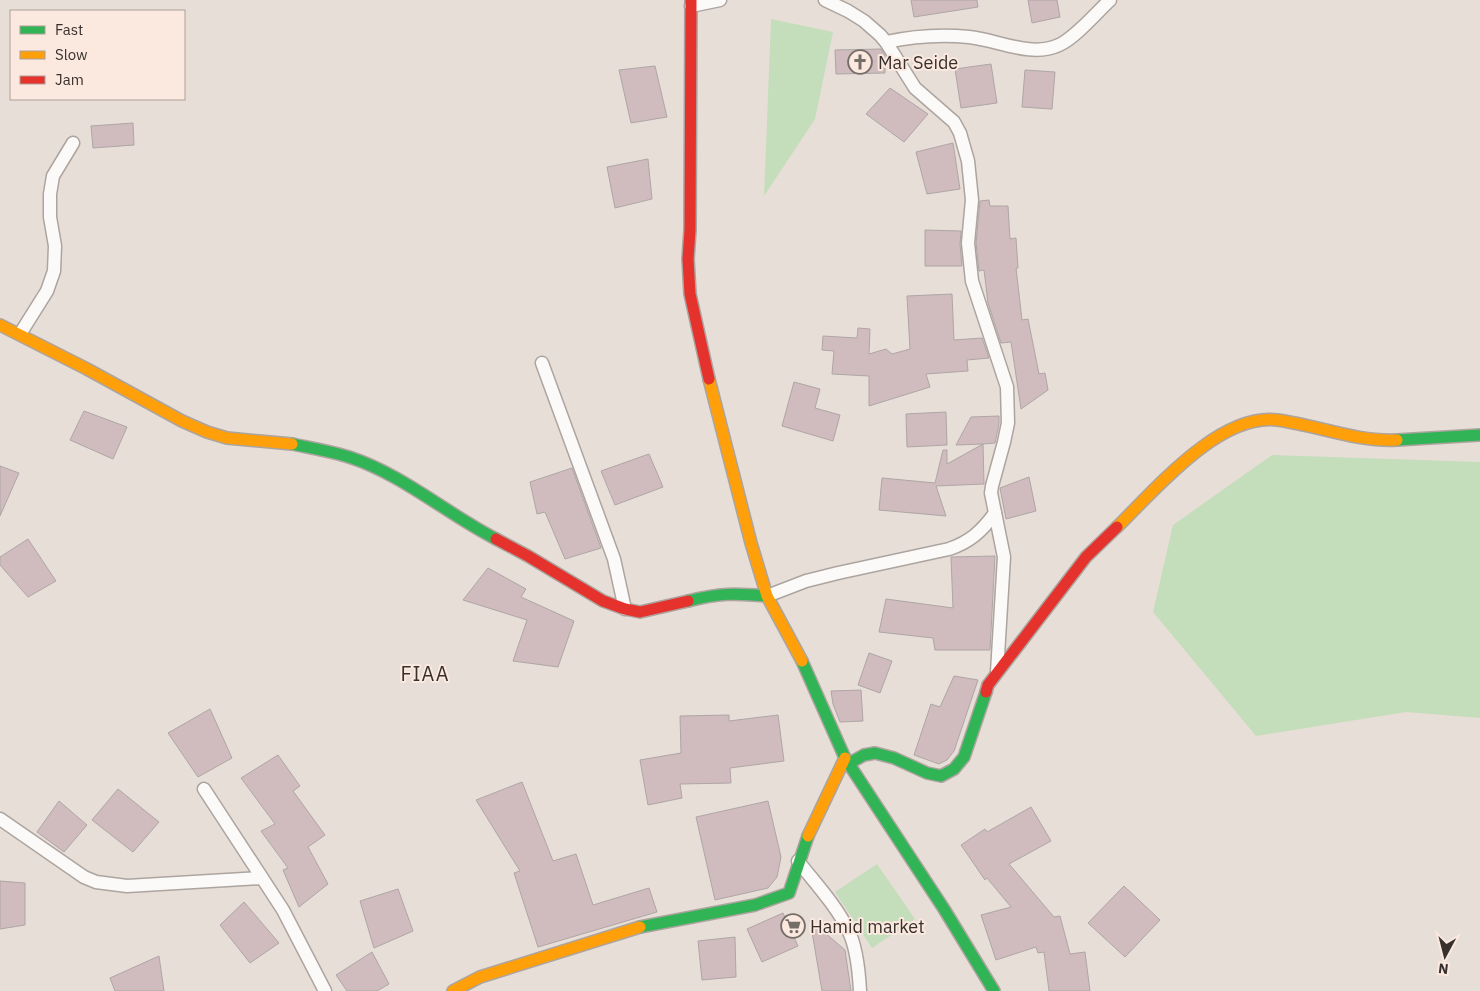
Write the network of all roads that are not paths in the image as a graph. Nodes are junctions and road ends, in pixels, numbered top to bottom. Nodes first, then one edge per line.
1 (720, 0) edge
2 (825, 0) edge
3 (1110, 0) edge
4 (691, 3) edge
5 (839, 3) edge
6 (886, 42) junction
7 (73, 143) dead end
8 (0, 325) edge
9 (20, 334) junction
10 (542, 362) dead end
11 (1480, 435) edge
12 (995, 513) junction
13 (767, 596) junction
14 (625, 609) junction
15 (997, 672) junction
16 (847, 761) junction
17 (204, 789) dead end
18 (0, 819) edge
19 (798, 861) junction
20 (262, 878) junction
21 (325, 991) edge
22 (454, 991) edge
23 (860, 991) edge
24 (994, 991) edge

1 - 4 street
2 - 5 street
3 - 6 street
4 - 13 street
5 - 6 street
6 - 12 street
7 - 9 street
8 - 9 street
9 - 14 street
10 - 14 street
11 - 15 street
12 - 13 street
12 - 15 street
13 - 14 street
13 - 16 street
15 - 16 street
16 - 19 street
16 - 24 street
17 - 20 street
18 - 20 street
19 - 22 street
19 - 23 street
20 - 21 street

